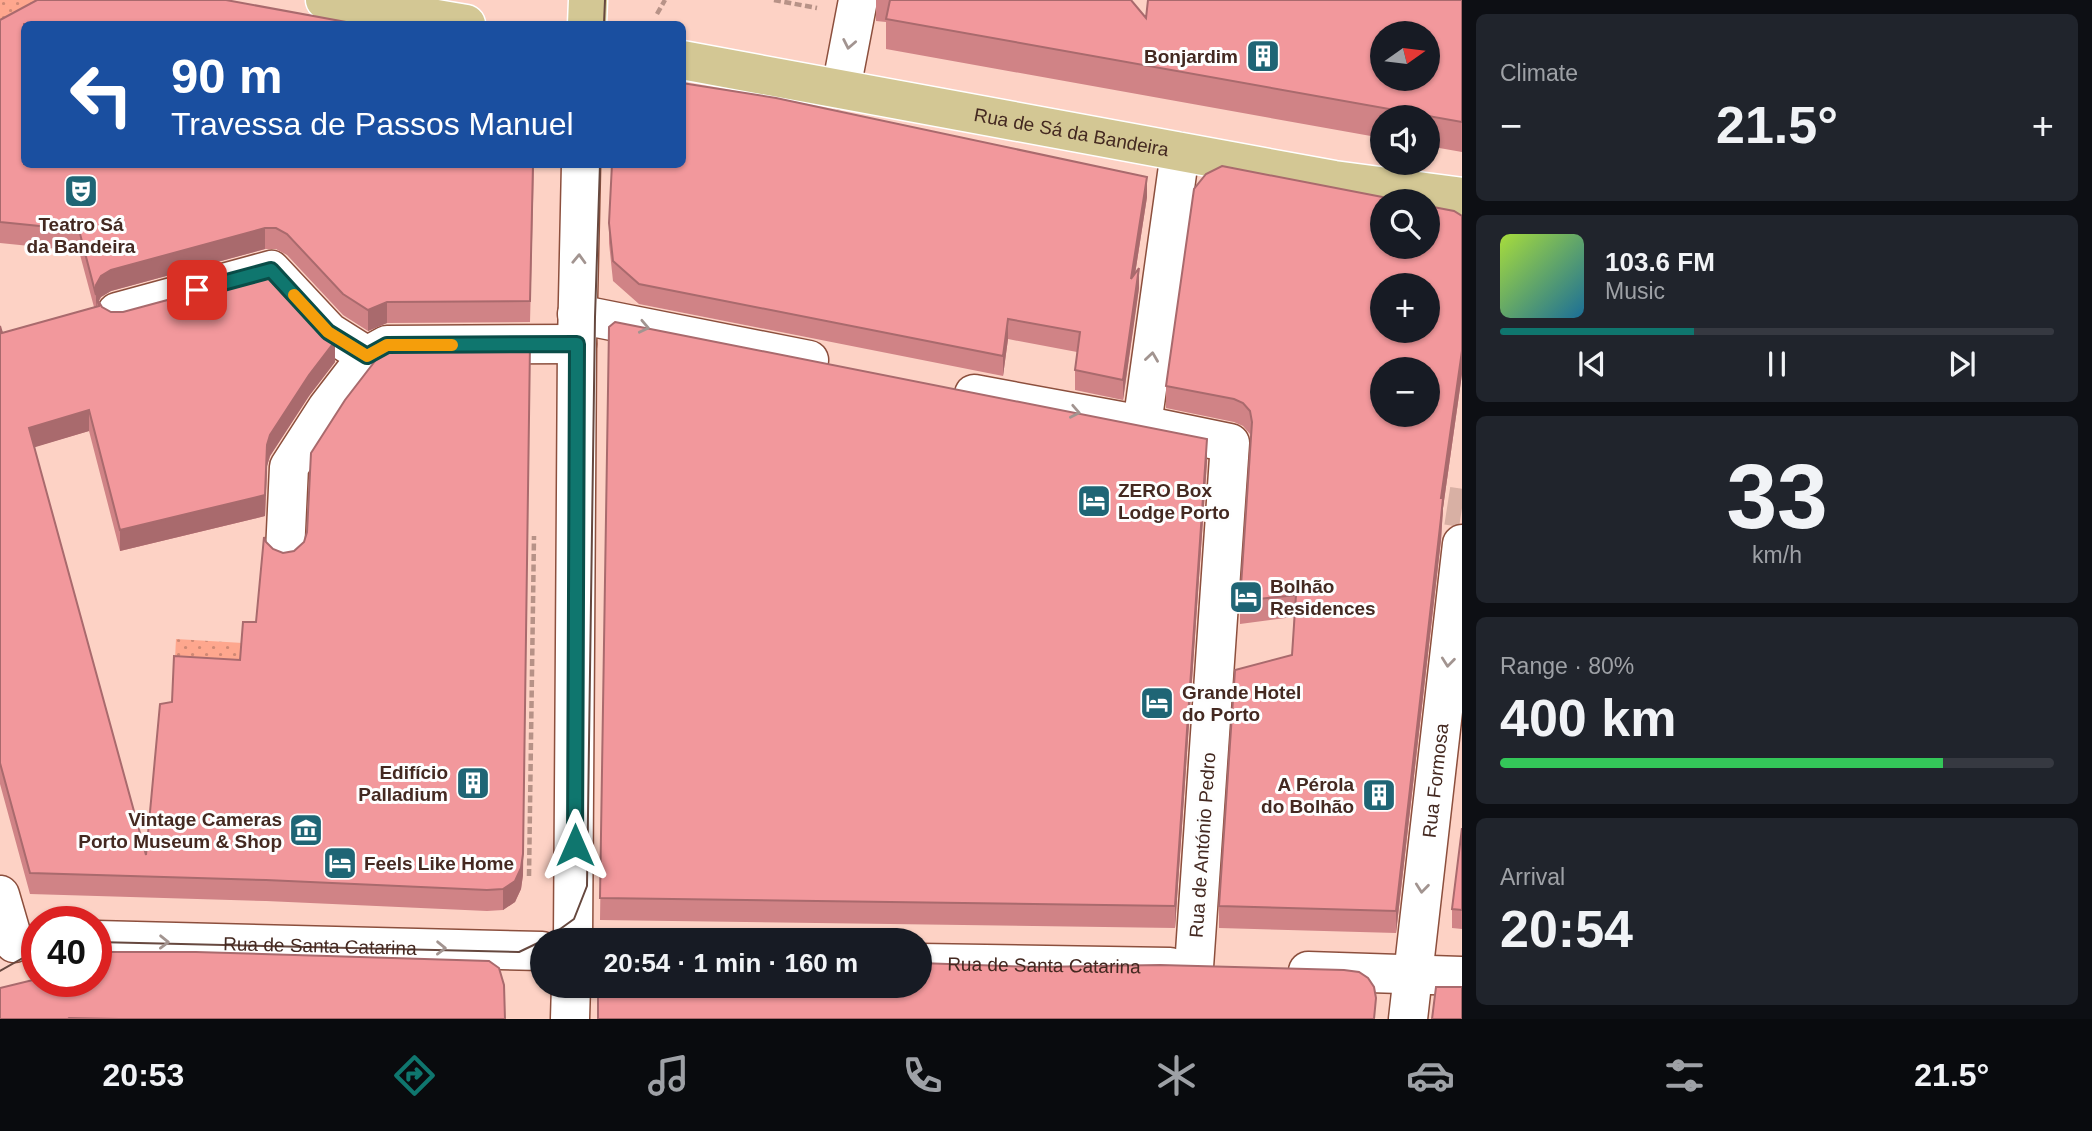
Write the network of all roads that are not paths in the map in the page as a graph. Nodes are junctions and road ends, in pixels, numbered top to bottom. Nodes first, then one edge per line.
1 (325, 0) edge
2 (587, 0) edge
3 (858, 0) edge
4 (448, 21) edge
5 (587, 21) edge
6 (686, 61) edge
7 (841, 89) junction
8 (1180, 152) junction
9 (582, 168) edge
10 (1462, 197) edge
11 (117, 312) edge
12 (577, 329) junction
13 (367, 356) junction
14 (846, 368) edge
15 (940, 387) edge
16 (1142, 425) junction
17 (1462, 544) edge
18 (285, 552) edge
19 (1459, 595) edge
20 (0, 895) edge
21 (573, 928) edge
22 (112, 940) edge
23 (17, 945) edge
24 (530, 951) edge
25 (932, 963) edge
26 (1194, 967) junction
27 (1232, 968) edge
28 (1270, 970) edge
29 (1413, 975) junction
30 (1462, 976) edge
31 (571, 998) edge
32 (570, 1019) edge
33 (1408, 1019) edge

1 - 4 main road
2 - 5 main road
3 -> 7 street
6 - 7 main road, Rua de Sá da Bandeira
7 - 8 main road, Rua de Sá da Bandeira
8 - 10 main road, Rua de Sá da Bandeira
16 -> 8 street
12 -> 9 street
11 - 13 street
12 - 13 street
12 -> 14 street
12 - 21 street
13 - 18 street
15 -> 16 street
16 - 26 street, Rua de António Pedro
17 - 19 street, Rua Formosa
19 -> 29 street, Rua Formosa
20 - 23 street
22 -> 24 street, Rua de Santa Catarina
25 - 26 street, Rua de Santa Catarina
26 - 27 street, Rua de Santa Catarina
28 - 29 street
29 - 30 street
29 - 33 street, Rua Formosa
31 - 32 street

